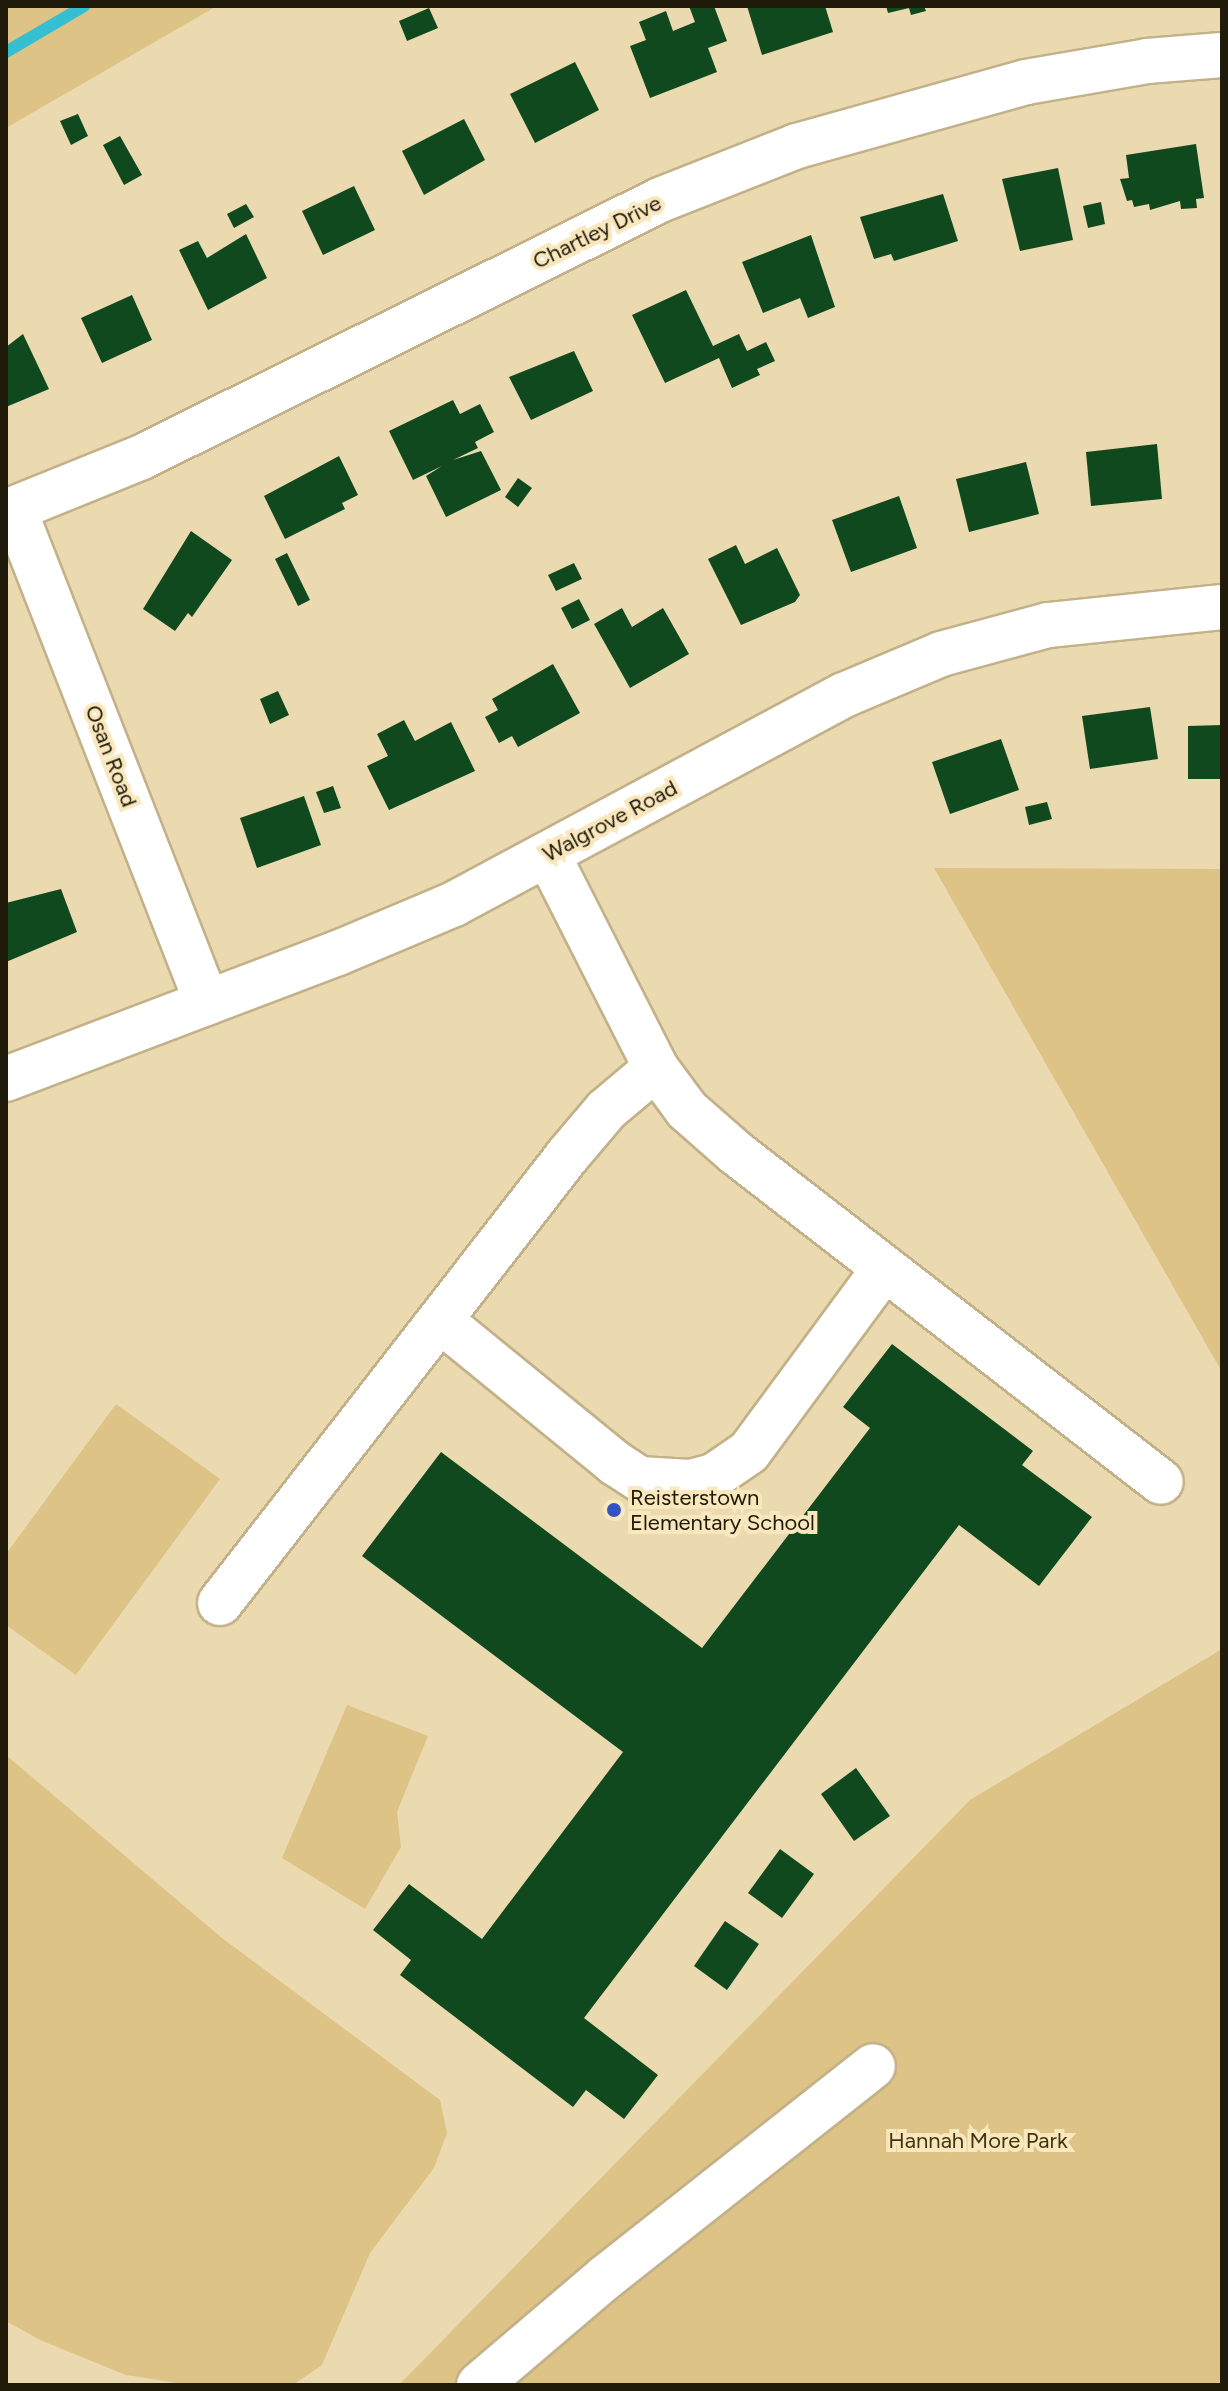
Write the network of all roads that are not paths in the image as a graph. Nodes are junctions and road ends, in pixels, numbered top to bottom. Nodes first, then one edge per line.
1 (1222, 55) edge
2 (10, 511) edge
3 (1222, 607) edge
4 (548, 855) junction
5 (207, 1003) junction
6 (656, 1068) junction
7 (6, 1079) edge
8 (883, 1270) junction
9 (441, 1321) junction
10 (1161, 1482) dead end
11 (220, 1603) dead end
12 (873, 2066) dead end
13 (479, 2385) edge

1 - 2 street, Chartley Drive
2 - 5 street, Osan Road
3 - 4 street, Walgrove Road
4 - 5 street, Walgrove Road
4 - 6 street
5 - 7 street, Walgrove Road
6 - 8 street
6 - 9 street
8 - 9 street
8 - 10 street
9 - 11 street
12 - 13 street

